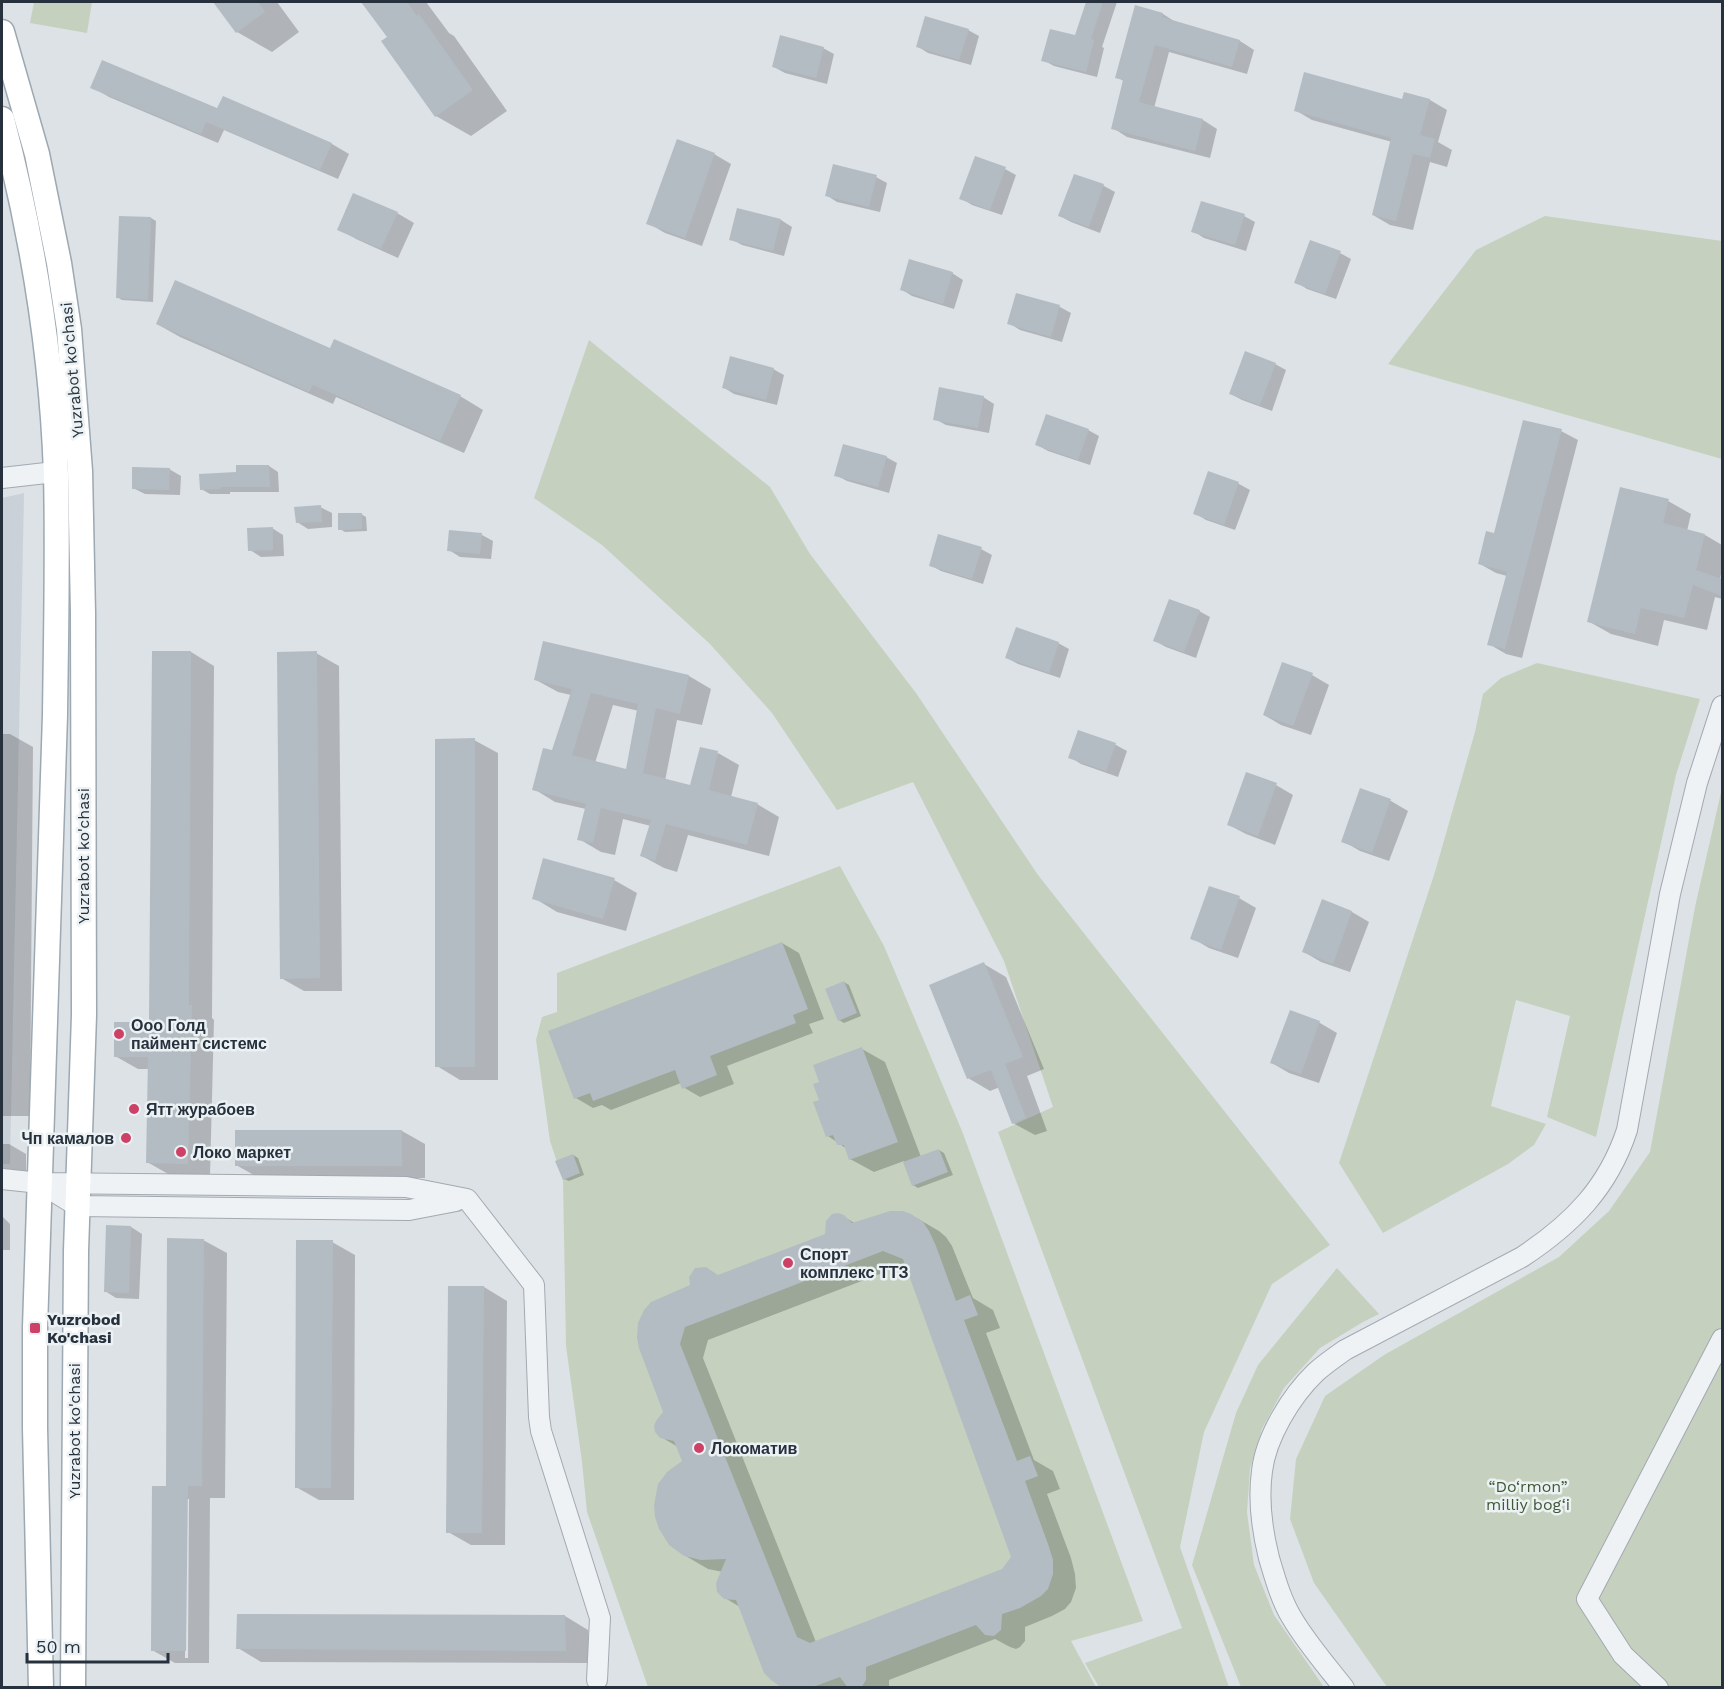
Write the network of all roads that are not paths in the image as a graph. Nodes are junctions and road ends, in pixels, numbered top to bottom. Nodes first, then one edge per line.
1 (3, 39) edge
2 (2, 119) edge
3 (56, 472) junction
4 (2, 478) edge
5 (1722, 706) edge
6 (2, 1179) edge
7 (40, 1183) junction
8 (77, 1194) junction
9 (1722, 1339) edge
10 (597, 1680) dead end
11 (41, 1688) edge
12 (72, 1688) edge
13 (1344, 1688) edge
14 (1658, 1688) edge

1 - 8 main road, Yuzrabot ko'chasi
2 - 3 main road, Yuzrabot ko'chasi
3 - 4 street
3 - 7 main road, Yuzrabot ko'chasi
5 - 13 street
6 - 7 street
7 - 8 street
7 - 11 main road, Yuzrabot ko'chasi
8 - 10 street
8 - 12 main road, Yuzrabot ko'chasi
9 - 14 street

